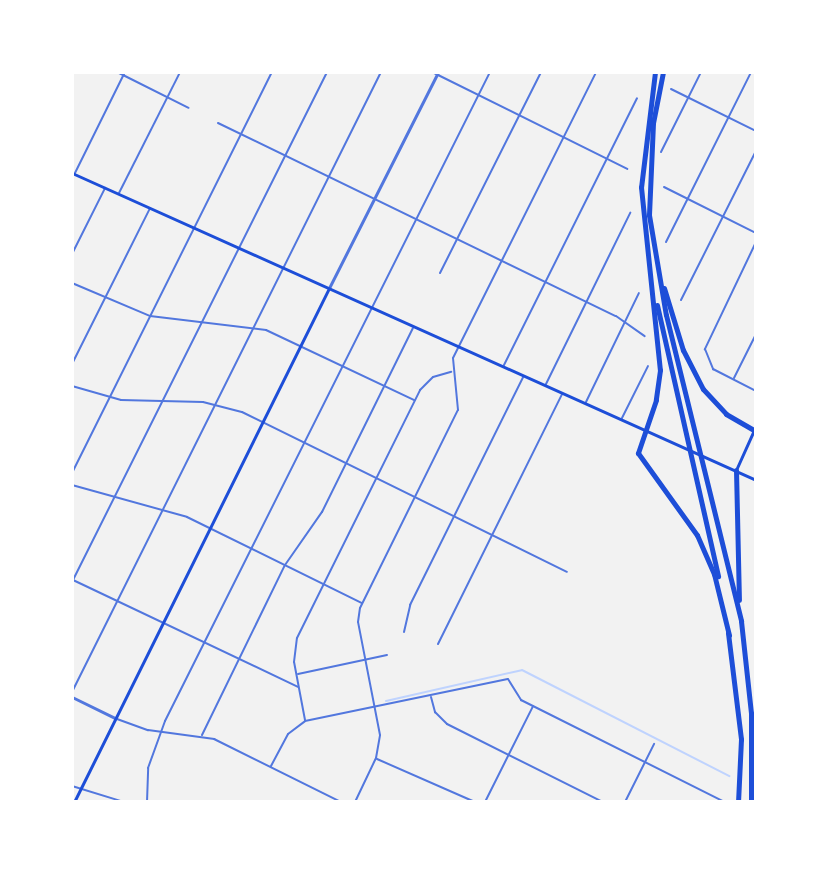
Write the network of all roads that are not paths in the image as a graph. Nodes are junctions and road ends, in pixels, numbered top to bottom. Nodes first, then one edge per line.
1 (117, 72) edge
2 (180, 72) edge
3 (272, 72) edge
4 (327, 72) edge
5 (381, 72) edge
6 (490, 72) edge
7 (541, 72) edge
8 (596, 72) edge
9 (655, 72) edge
10 (663, 72) edge
11 (701, 72) edge
12 (751, 72) edge
13 (436, 73) edge
14 (124, 74) edge
15 (671, 89) dead end
16 (478, 95) junction
17 (167, 97) junction
18 (688, 97) junction
19 (637, 98) dead end
20 (189, 108) dead end
21 (519, 115) junction
22 (728, 117) junction
23 (218, 123) dead end
24 (756, 131) edge
25 (241, 134) junction
26 (563, 137) junction
27 (756, 151) edge
28 (661, 152) dead end
29 (285, 155) junction
30 (607, 159) junction
31 (627, 169) dead end
32 (73, 174) edge
33 (329, 177) junction
34 (664, 187) dead end
35 (105, 188) junction
36 (119, 194) junction
37 (687, 199) junction
38 (374, 200) junction
39 (150, 208) junction
40 (630, 213) dead end
41 (723, 217) junction
42 (415, 221) junction
43 (194, 228) junction
44 (756, 233) edge
45 (456, 241) junction
46 (666, 242) dead end
47 (756, 242) edge
48 (239, 248) junction
49 (654, 253) junction
50 (72, 254) edge
51 (500, 263) junction
52 (283, 268) junction
53 (440, 273) dead end
54 (650, 277) junction
55 (72, 283) edge
56 (543, 285) junction
57 (329, 288) junction
58 (639, 293) dead end
59 (104, 299) junction
60 (681, 300) dead end
61 (585, 303) junction
62 (373, 308) junction
63 (150, 316) junction
64 (202, 321) junction
65 (625, 323) junction
66 (254, 326) junction
67 (414, 327) junction
68 (756, 334) edge
69 (645, 336) dead end
70 (301, 344) junction
71 (459, 347) junction
72 (72, 364) edge
73 (344, 366) junction
74 (504, 366) junction
75 (648, 366) dead end
76 (452, 371) junction
77 (524, 375) junction
78 (733, 379) junction
79 (545, 385) junction
80 (72, 386) edge
81 (385, 386) junction
82 (756, 391) edge
83 (563, 393) junction
84 (109, 398) junction
85 (415, 400) junction
86 (162, 401) junction
87 (585, 403) junction
88 (216, 404) junction
89 (622, 419) junction
90 (263, 421) junction
91 (755, 428) edge
92 (644, 429) junction
93 (306, 443) junction
94 (347, 462) junction
95 (736, 470) junction
96 (72, 473) edge
97 (377, 478) junction
98 (756, 480) edge
99 (72, 485) edge
100 (115, 496) junction
101 (415, 497) junction
102 (164, 508) junction
103 (454, 516) junction
104 (210, 528) junction
105 (492, 535) junction
106 (251, 548) junction
107 (285, 565) junction
108 (567, 572) dead end
109 (72, 581) edge
110 (323, 584) junction
111 (117, 602) junction
112 (362, 603) junction
113 (741, 621) junction
114 (163, 624) junction
115 (404, 632) dead end
116 (729, 635) junction
117 (202, 644) junction
118 (438, 644) dead end
119 (387, 655) dead end
120 (366, 659) junction
121 (237, 662) junction
122 (296, 674) junction
123 (298, 687) junction
124 (72, 695) edge
125 (431, 695) junction
126 (533, 706) junction
127 (376, 707) junction
128 (116, 719) junction
129 (305, 721) junction
130 (160, 731) junction
131 (202, 735) junction
132 (654, 744) dead end
133 (509, 755) junction
134 (376, 758) junction
135 (645, 762) junction
136 (271, 766) junction
137 (72, 786) edge
138 (81, 787) junction
139 (74, 802) edge
140 (124, 802) edge
141 (147, 802) edge
142 (341, 802) edge
143 (355, 802) edge
144 (475, 802) edge
145 (485, 802) edge
146 (603, 802) edge
147 (625, 802) edge
148 (725, 802) edge
149 (738, 802) edge
150 (751, 802) edge

1 - 14 street
2 - 17 street
3 - 25 street
4 - 29 street
5 - 33 street
6 - 16 street
7 - 21 street
8 - 26 street
9 - 54 highway
10 - 49 highway
11 - 18 street
12 - 22 street
13 - 16 street
13 - 38 street
14 - 17 street
14 - 32 street
15 - 18 street
16 - 21 street
16 - 42 street
17 - 20 street
17 - 36 street
18 - 22 street
18 - 28 street
19 - 30 street
21 - 26 street
21 - 45 street
22 - 24 street
22 - 37 street
23 - 25 street
25 - 29 street
25 - 43 street
26 - 30 street
26 - 51 street
27 - 41 street
29 - 33 street
29 - 48 street
30 - 31 street
30 - 56 street
32 - 35 main road
33 - 38 street
33 - 52 street
34 - 37 street
35 - 36 main road
35 - 50 street
36 - 39 main road
37 - 41 street
37 - 46 street
38 - 42 street
38 - 57 street
39 - 43 main road
39 - 59 street
40 - 61 street
41 - 44 street
41 - 60 street
42 - 45 street
42 - 62 street
43 - 48 main road
43 - 63 street
45 - 51 street
45 - 53 street
47 - 78 street
48 - 52 main road
48 - 64 street
49 - 91 highway
49 - 113 highway
51 - 56 street
51 - 71 street
52 - 57 main road
52 - 66 street
54 - 92 highway
54 - 116 highway
55 - 59 street
56 - 61 street
56 - 74 street
57 - 62 main road
57 - 70 main road
58 - 65 street
59 - 63 street
59 - 72 street
61 - 65 street
61 - 79 street
62 - 67 main road
62 - 73 street
63 - 64 street
63 - 84 street
64 - 66 street
64 - 86 street
65 - 69 street
65 - 87 street
66 - 70 street
66 - 88 street
67 - 71 main road
67 - 81 street
68 - 78 street
70 - 73 street
70 - 90 main road
71 - 74 main road
71 - 76 street
73 - 81 street
73 - 93 street
74 - 77 main road
75 - 89 street
76 - 85 street
76 - 101 street
77 - 79 main road
77 - 103 street
78 - 82 street
79 - 83 main road
80 - 84 street
81 - 85 street
81 - 94 street
83 - 87 main road
83 - 105 street
84 - 86 street
84 - 96 street
85 - 97 street
86 - 88 street
86 - 100 street
87 - 89 main road
88 - 90 street
88 - 102 street
89 - 92 main road
90 - 93 street
90 - 104 main road
91 - 95 main road
92 - 95 main road
92 - 116 highway
93 - 94 street
93 - 106 street
94 - 97 street
94 - 107 street
95 - 98 main road
95 - 113 highway
97 - 101 street
97 - 110 street
99 - 100 street
100 - 102 street
100 - 109 street
101 - 103 street
101 - 112 street
102 - 104 street
102 - 111 street
103 - 105 street
103 - 115 street
104 - 106 street
104 - 114 main road
105 - 108 street
105 - 118 street
106 - 107 street
106 - 117 street
107 - 110 street
107 - 121 street
109 - 111 street
110 - 112 street
110 - 122 street
111 - 114 street
111 - 124 street
112 - 120 street
113 - 150 highway
114 - 117 street
114 - 128 main road
116 - 149 highway
117 - 121 street
117 - 130 street
119 - 120 street
120 - 122 street
120 - 127 street
121 - 123 street
121 - 131 street
122 - 123 street
123 - 129 street
124 - 128 street
125 - 126 street
125 - 127 street
125 - 133 street
126 - 133 street
126 - 135 street
127 - 129 street
127 - 134 street
128 - 130 street
128 - 138 main road
129 - 136 street
130 - 131 street
130 - 141 street
131 - 136 street
132 - 135 street
133 - 145 street
133 - 146 street
134 - 143 street
134 - 144 street
135 - 147 street
135 - 148 street
136 - 142 street
137 - 138 street
138 - 139 main road
138 - 140 street

